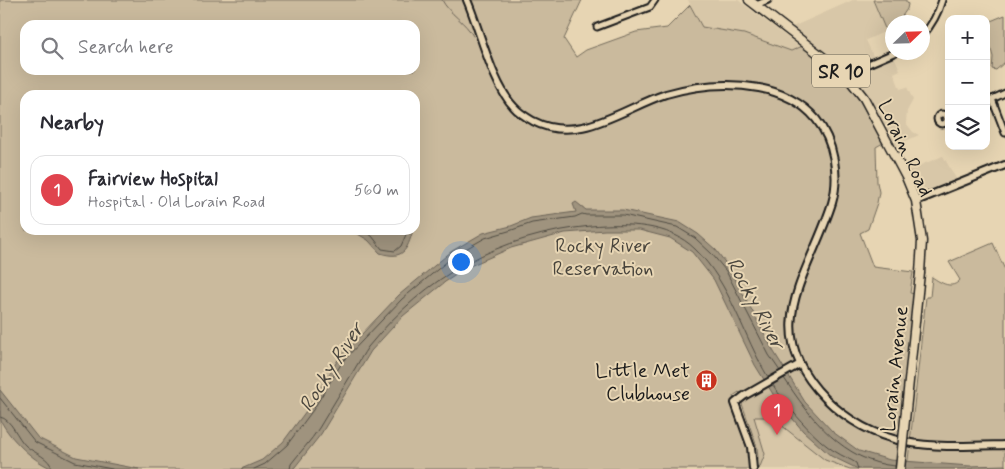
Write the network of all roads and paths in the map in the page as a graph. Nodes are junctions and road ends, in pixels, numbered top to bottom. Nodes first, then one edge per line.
1 (467, 0) edge
2 (655, 0) edge
3 (768, 0) edge
4 (942, 0) edge
5 (753, 2) edge
6 (597, 27) dead end
7 (930, 27) edge
8 (885, 57) edge
9 (845, 74) junction
10 (1005, 93) edge
11 (990, 100) edge
12 (990, 102) edge
13 (1005, 133) edge
14 (1005, 164) edge
15 (916, 201) junction
16 (920, 273) joint
17 (800, 364) junction
18 (1005, 445) edge
19 (753, 469) edge
20 (900, 469) edge

1 - 17 street
2 - 6 street
3 - 5 street
4 - 7 street
5 - 9 main road, Lorain Road / SR 10
8 - 9 street
9 - 15 main road, Lorain Road / SR 10
10 - 11 street
12 - 13 street
14 - 15 street
15 - 16 main road, Lorain Road / SR 10
16 - 20 main road, Lorain Avenue / SR 10, bridge
17 - 18 street
17 - 19 street

